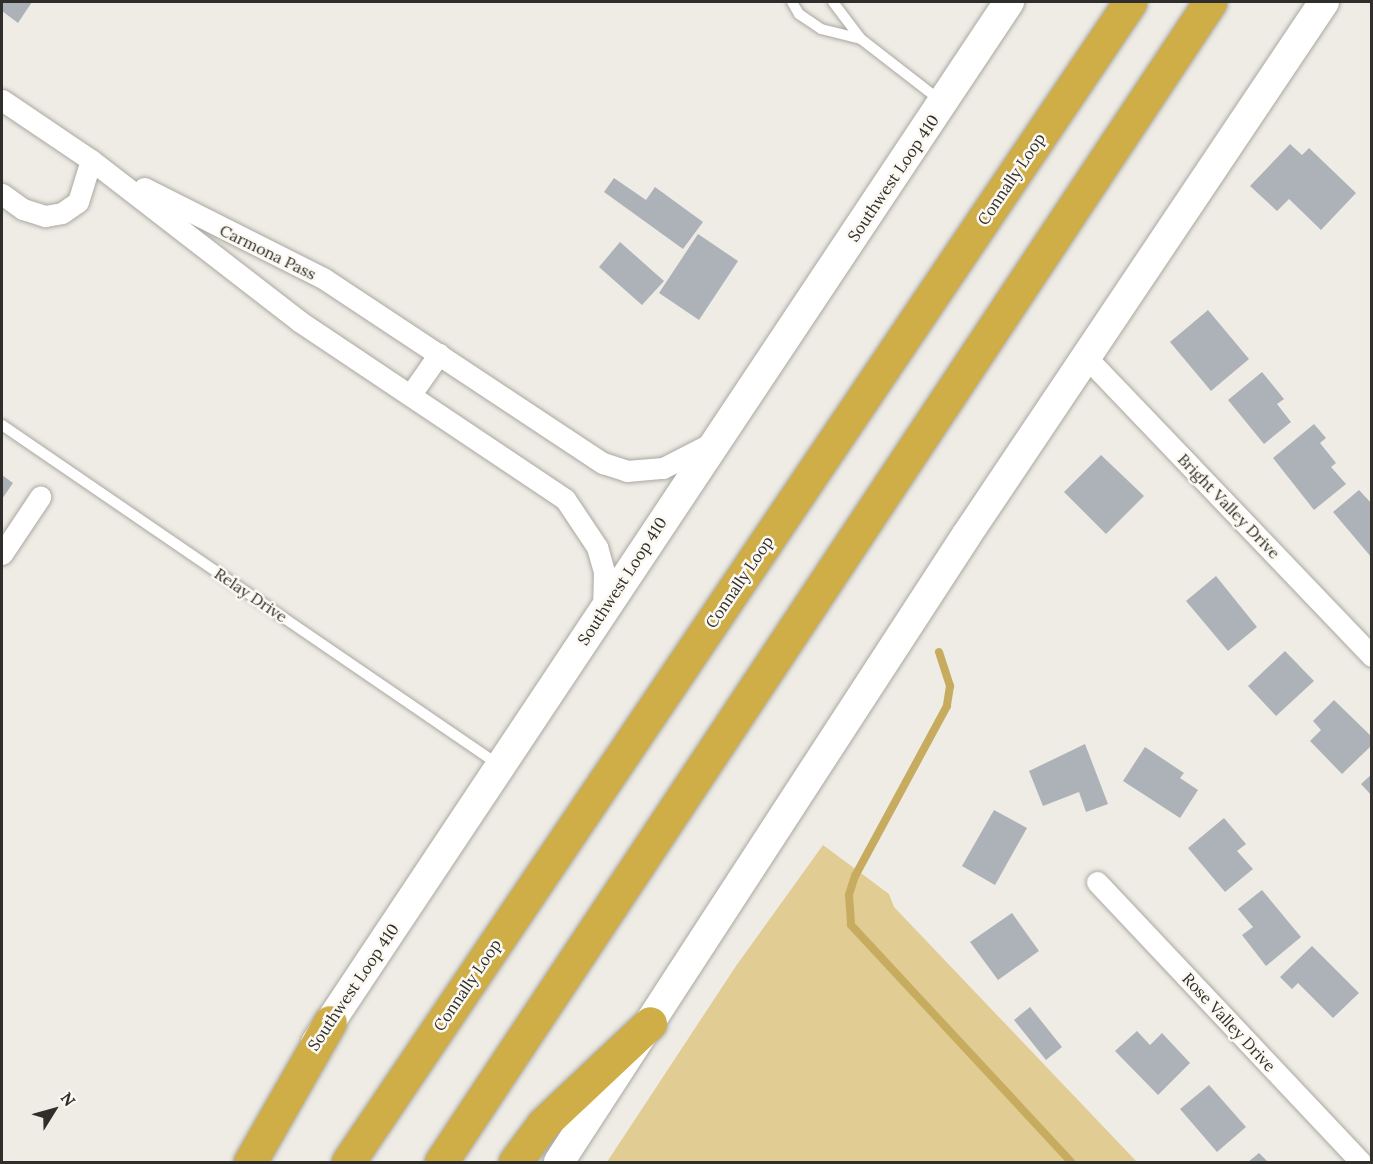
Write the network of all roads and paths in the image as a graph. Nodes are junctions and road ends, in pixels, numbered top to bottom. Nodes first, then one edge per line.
1 (792, 2) edge
2 (833, 2) edge
3 (1009, 2) edge
4 (1130, 2) edge
5 (1210, 2) edge
6 (1324, 2) edge
7 (861, 39) junction
8 (2, 100) edge
9 (944, 103) junction
10 (91, 160) junction
11 (2, 194) edge
12 (439, 354) junction
13 (1086, 357) junction
14 (411, 394) junction
15 (2, 425) edge
16 (710, 444) junction
17 (40, 497) dead end
18 (2, 554) edge
19 (603, 612) junction
20 (1371, 656) edge
21 (500, 766) junction
22 (1097, 882) dead end
23 (330, 1022) junction
24 (650, 1023) junction
25 (236, 1162) edge
26 (250, 1162) edge
27 (348, 1162) edge
28 (441, 1162) edge
29 (515, 1162) edge
30 (559, 1162) edge
31 (1361, 1162) edge

1 - 7 lane
2 - 7 lane
3 - 9 main road, Southwest Loop 410
4 - 27 highway, Connally Loop
5 - 28 highway
6 - 13 main road
7 - 9 lane
8 - 10 street, Carmona Pass
9 - 16 main road, Southwest Loop 410
10 - 11 street
10 - 12 street, Carmona Pass
10 - 14 street, Carmona Pass
12 - 14 street
12 - 16 street, Carmona Pass
13 - 20 street, Bright Valley Drive
13 - 24 main road
14 - 19 street, Carmona Pass
15 - 21 lane, Relay Drive
16 - 19 main road, Southwest Loop 410
17 - 18 street
19 - 21 main road, Southwest Loop 410
21 - 23 main road, Southwest Loop 410
22 - 31 street, Rose Valley Drive
23 - 25 main road, Southwest Loop 410
23 - 26 highway
24 - 29 highway
24 - 30 main road

